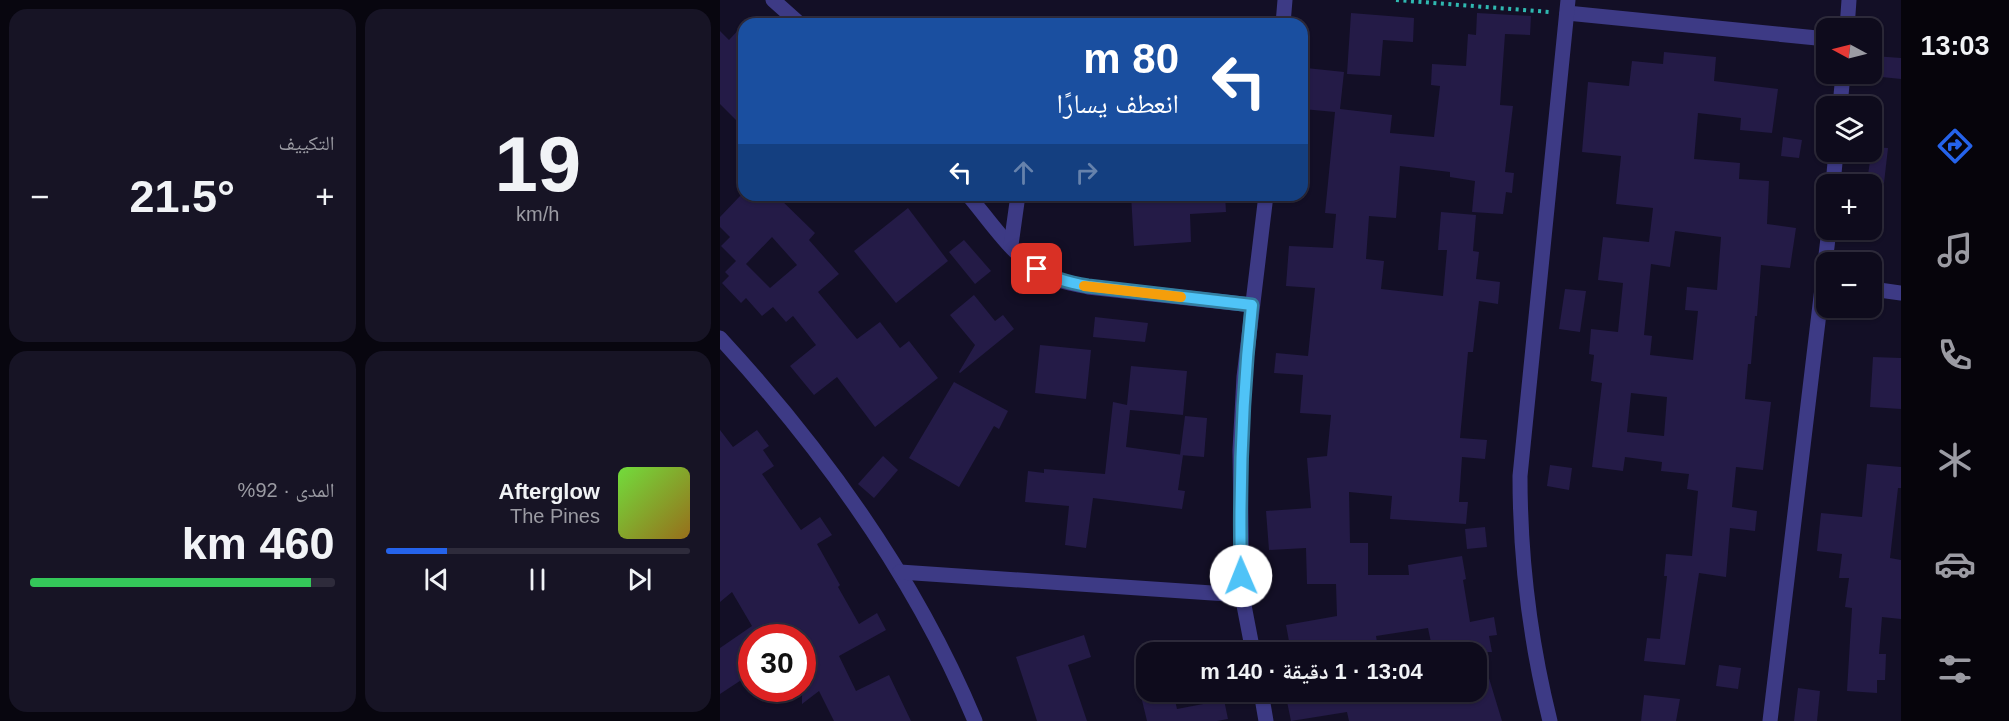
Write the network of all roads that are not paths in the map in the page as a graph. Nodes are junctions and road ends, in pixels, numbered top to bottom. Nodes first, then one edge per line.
1 (773, 0) edge
2 (1285, 0) edge
3 (1849, 0) edge
4 (1567, 7) edge
5 (793, 18) edge
6 (1284, 18) edge
7 (1848, 18) edge
8 (1816, 38) edge
9 (973, 201) edge
10 (1017, 201) edge
11 (1265, 201) edge
12 (1011, 245) junction
13 (1882, 290) edge
14 (1901, 293) edge
15 (1252, 305) junction
16 (1821, 318) edge
17 (720, 338) edge
18 (900, 572) junction
19 (1242, 595) junction
20 (1251, 642) edge
21 (1263, 702) edge
22 (975, 721) edge
23 (1266, 721) edge
24 (1550, 721) edge
25 (1770, 721) edge

1 - 5 street
2 - 6 street
3 - 7 street
4 - 8 street
4 - 24 street
9 - 12 street
10 - 12 street
11 - 15 street
12 - 15 street
13 - 14 street
15 - 19 street
16 - 25 street
17 - 18 street
18 - 19 street
18 - 22 street
19 - 20 street
21 - 23 street

